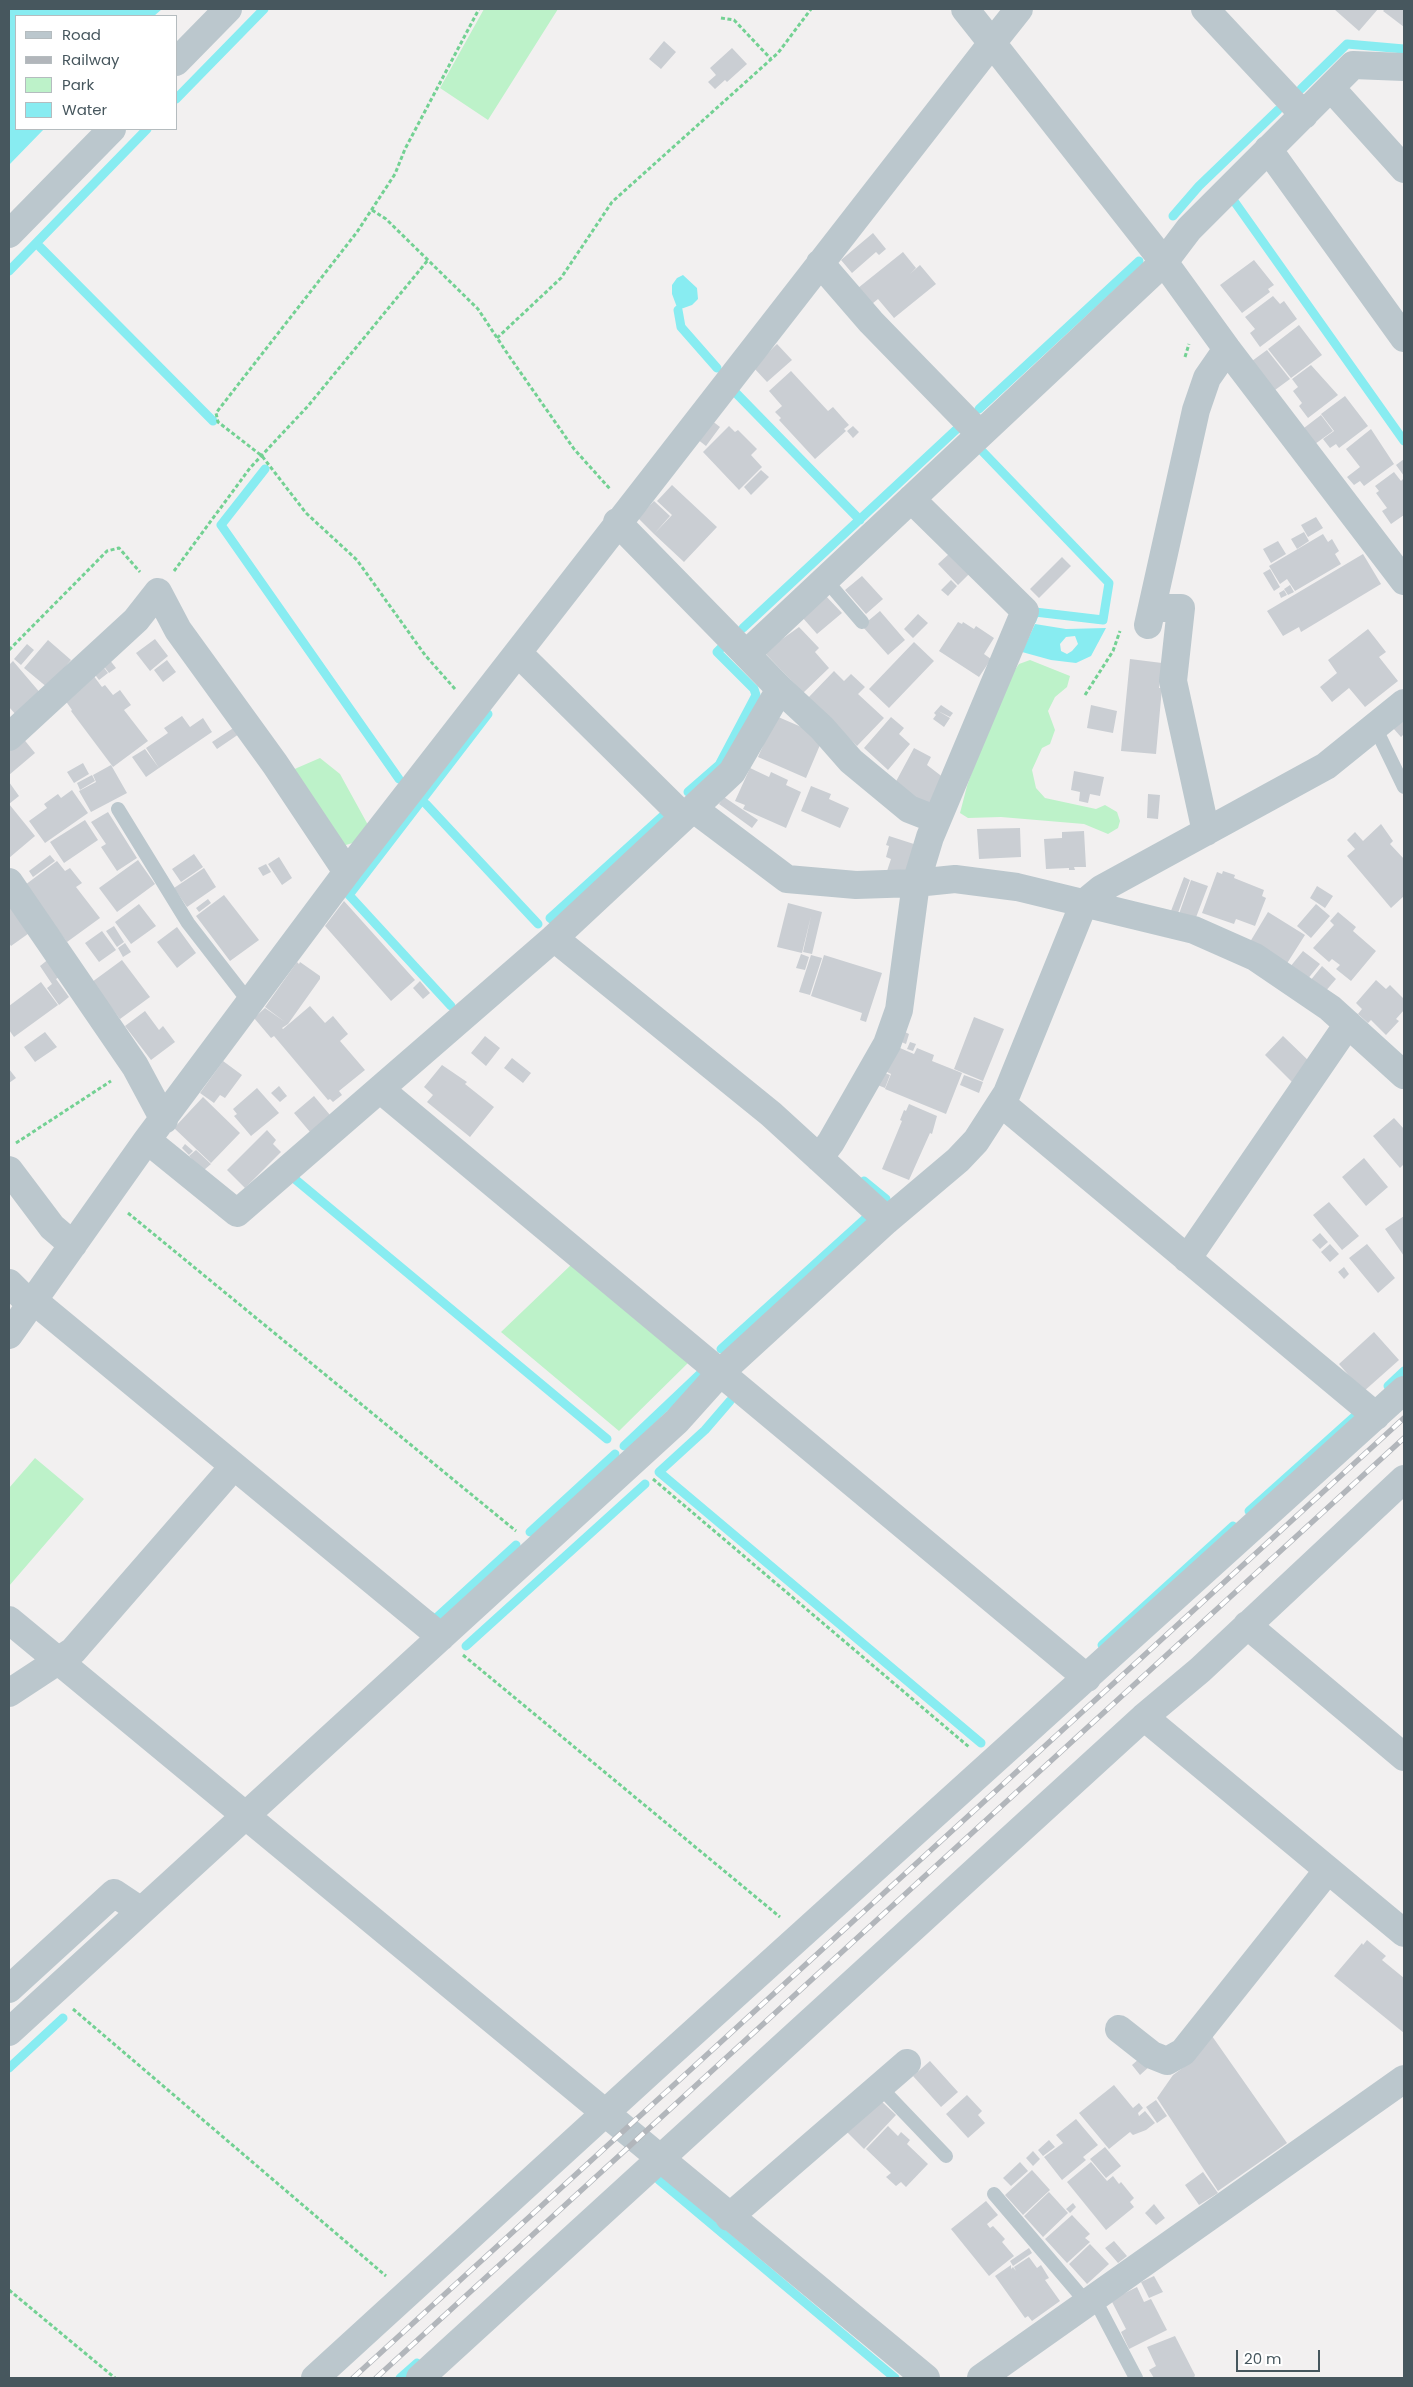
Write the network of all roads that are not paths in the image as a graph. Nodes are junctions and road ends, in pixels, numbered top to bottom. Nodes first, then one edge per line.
1 (228, 9) edge
2 (965, 9) edge
3 (1019, 9) edge
4 (1205, 9) edge
5 (992, 44) junction
6 (178, 60) edge
7 (1404, 67) edge
8 (1330, 88) junction
9 (1304, 114) junction
10 (111, 130) edge
11 (1268, 149) junction
12 (1404, 169) edge
13 (9, 234) edge
14 (1164, 262) junction
15 (820, 263) junction
16 (1404, 338) edge
17 (1227, 349) junction
18 (980, 434) junction
19 (911, 498) junction
20 (623, 515) junction
21 (824, 580) junction
22 (1404, 581) edge
23 (862, 622) dead end
24 (518, 653) junction
25 (746, 654) junction
26 (780, 689) junction
27 (1404, 703) edge
28 (1375, 727) junction
29 (9, 737) edge
30 (1404, 787) edge
31 (118, 809) dead end
32 (689, 813) junction
33 (936, 820) junction
34 (1206, 832) junction
35 (347, 872) junction
36 (9, 882) edge
37 (916, 883) junction
38 (1084, 903) junction
39 (554, 938) junction
40 (250, 1003) junction
41 (1348, 1024) junction
42 (1404, 1075) edge
43 (380, 1090) junction
44 (1000, 1103) junction
45 (164, 1120) junction
46 (147, 1140) junction
47 (819, 1158) junction
48 (9, 1170) edge
49 (887, 1220) junction
50 (73, 1245) junction
51 (1187, 1259) junction
52 (9, 1283) edge
53 (32, 1302) junction
54 (9, 1334) edge
55 (721, 1372) junction
56 (1404, 1390) edge
57 (1376, 1416) junction
58 (234, 1466) junction
59 (1404, 1479) edge
60 (9, 1620) edge
61 (1248, 1625) junction
62 (441, 1637) junction
63 (58, 1661) junction
64 (1087, 1678) junction
65 (9, 1693) edge
66 (1144, 1717) junction
67 (1404, 1757) edge
68 (245, 1816) junction
69 (1328, 1870) junction
70 (141, 1911) junction
71 (1404, 1933) edge
72 (9, 1989) edge
73 (1119, 2029) dead end
74 (9, 2032) edge
75 (907, 2063) dead end
76 (1404, 2079) edge
77 (880, 2087) junction
78 (605, 2114) junction
79 (946, 2156) dead end
80 (660, 2161) junction
81 (994, 2194) dead end
82 (729, 2217) junction
83 (1091, 2300) junction
84 (315, 2378) edge
85 (420, 2378) edge
86 (926, 2378) edge
87 (981, 2378) edge
88 (1136, 2378) edge

1 - 6 street
2 - 5 street
3 - 5 street
4 - 9 street
5 - 14 street
5 - 15 street
7 - 8 street
8 - 9 street
8 - 12 street
9 - 11 street
10 - 13 street
11 - 14 street
11 - 16 street
14 - 17 street
14 - 18 street
15 - 18 street
15 - 20 street
17 - 22 street
17 - 34 street
18 - 19 street
19 - 21 street
19 - 33 street
20 - 24 street
20 - 25 street
21 - 23 lane
21 - 25 street
24 - 32 street
24 - 35 street
25 - 26 street
26 - 32 street
26 - 33 street
27 - 28 street
28 - 30 lane
28 - 34 street
29 - 35 street
31 - 40 lane
32 - 37 street
32 - 39 street
33 - 37 street
34 - 38 street
35 - 40 street
36 - 45 street
37 - 38 street
37 - 47 street
38 - 41 street
38 - 44 street
39 - 43 street
39 - 47 street
40 - 45 street
41 - 42 street
41 - 51 street
43 - 46 street
43 - 55 street
44 - 49 street
44 - 51 street
45 - 46 street
46 - 50 street
47 - 49 street
48 - 50 street
49 - 55 street
50 - 53 street
51 - 57 street
52 - 53 street
53 - 54 street
53 - 58 street
55 - 62 street
55 - 64 street
56 - 57 street
57 - 64 street
58 - 62 street
58 - 63 street
59 - 61 street
60 - 63 street
61 - 66 street
61 - 67 street
62 - 68 street
63 - 65 street
63 - 68 street
64 - 78 street
66 - 69 street
66 - 80 street
68 - 70 street
68 - 78 street
69 - 71 street
69 - 73 street
70 - 72 street
70 - 74 street
75 - 77 street
76 - 83 street
77 - 79 lane
77 - 82 street
78 - 80 street
78 - 84 street
80 - 82 street
80 - 85 street
81 - 83 lane
82 - 86 street
83 - 87 street
83 - 88 lane

